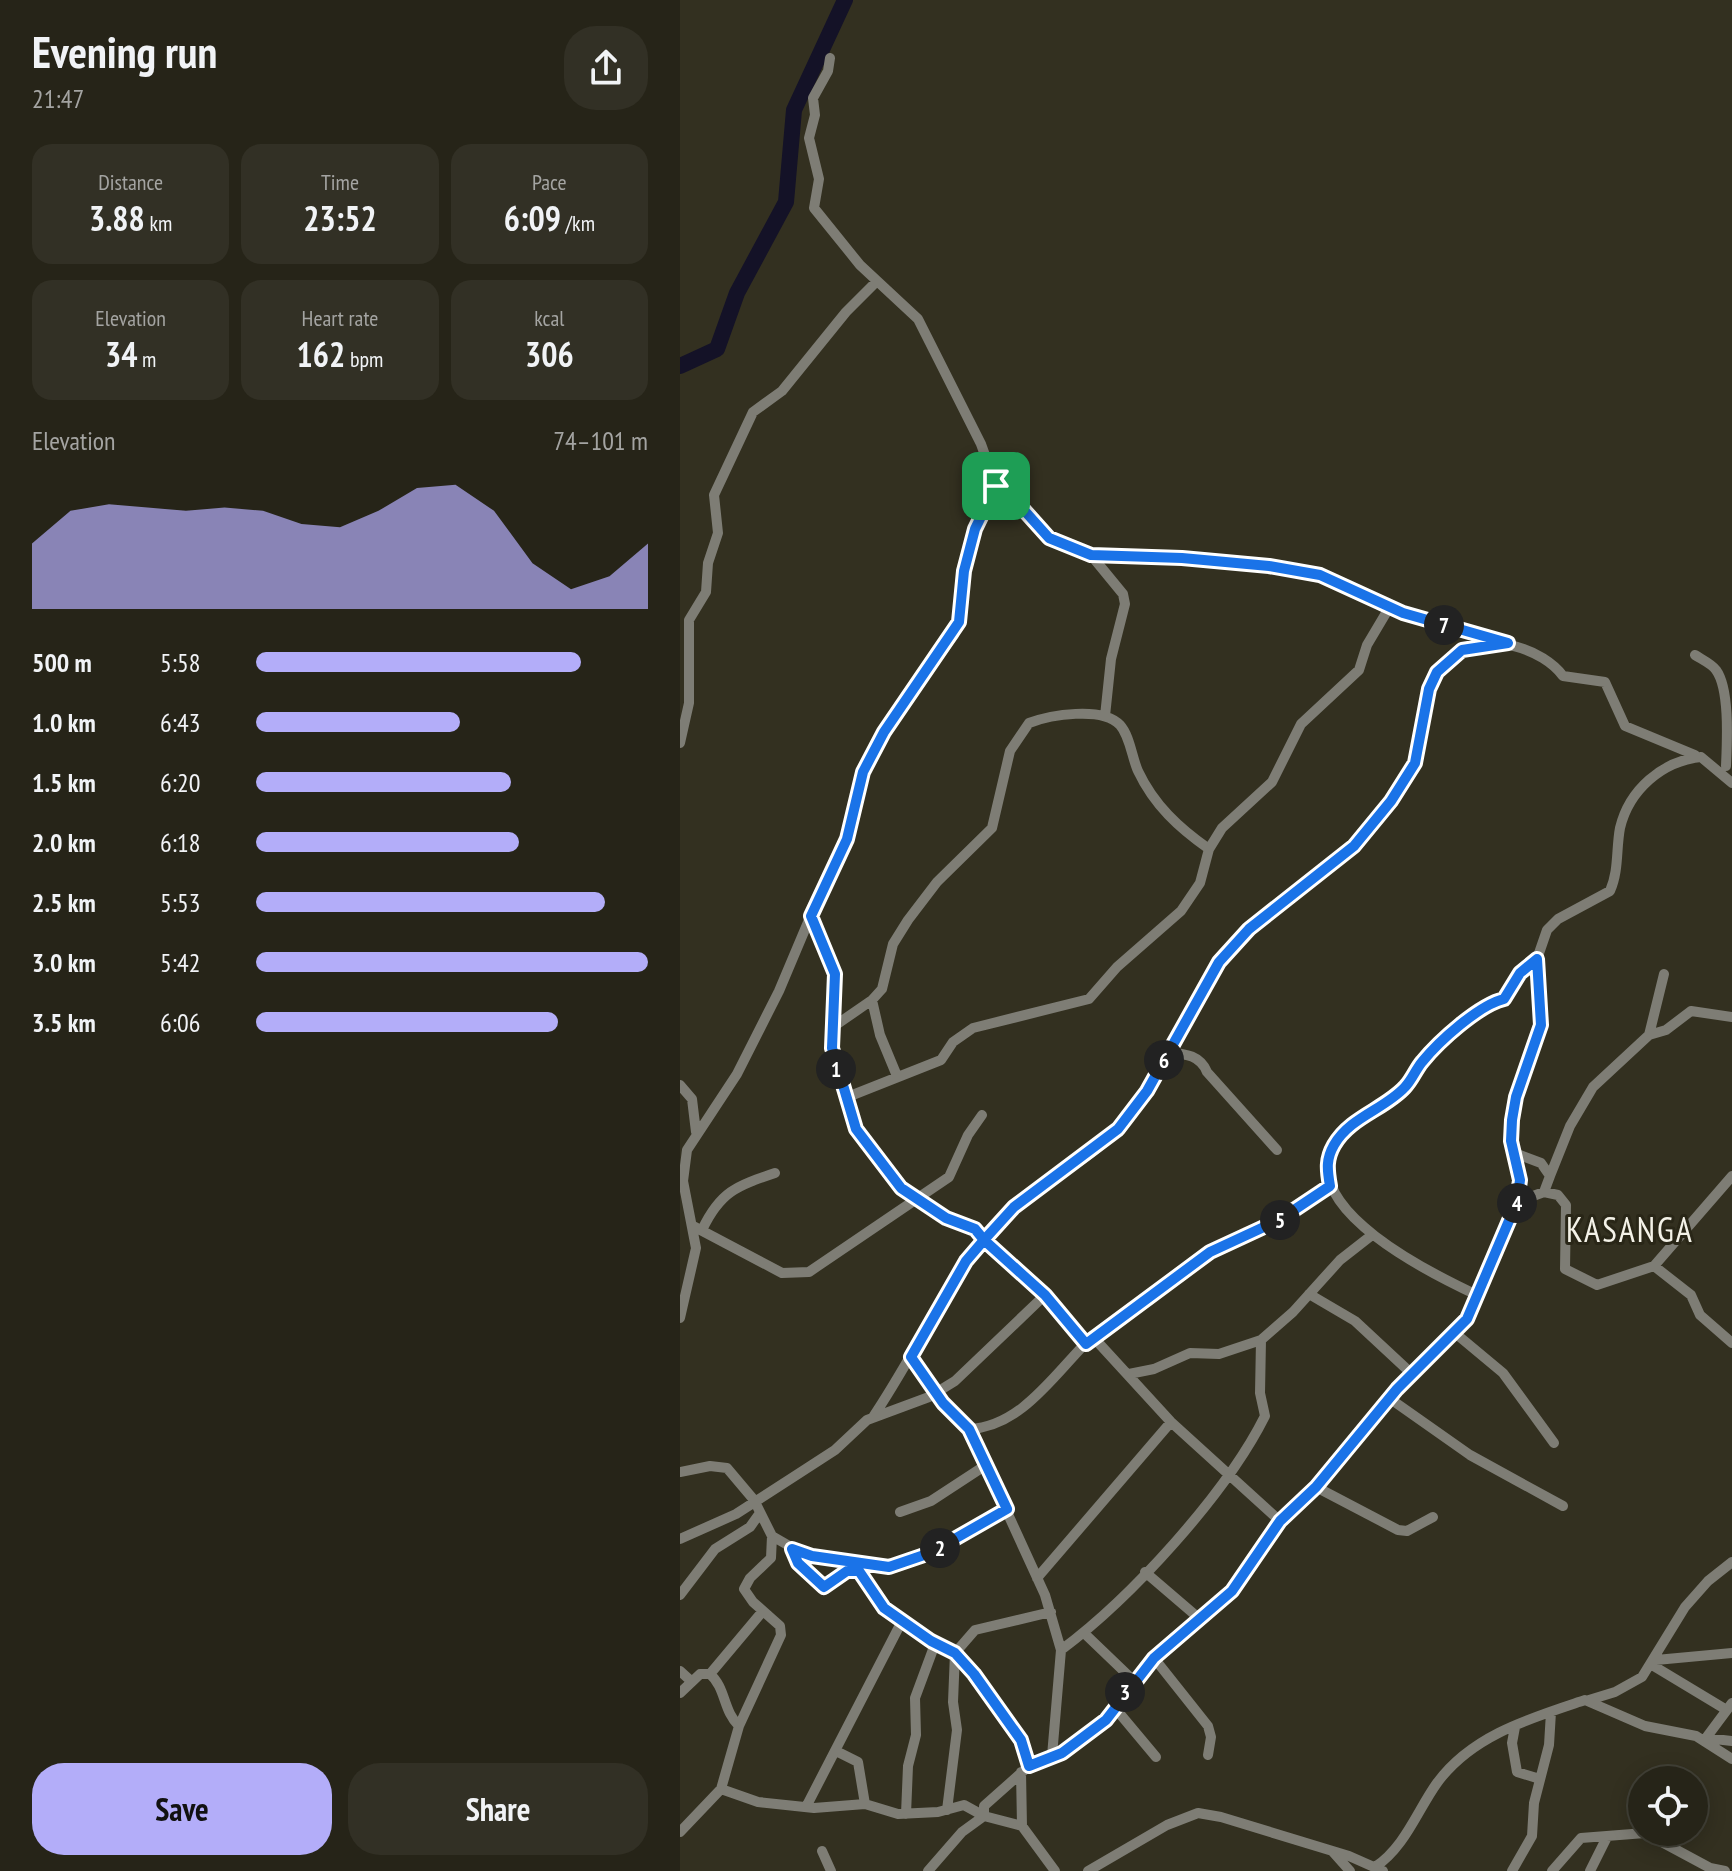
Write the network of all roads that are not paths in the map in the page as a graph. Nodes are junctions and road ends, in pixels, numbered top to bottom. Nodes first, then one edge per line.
1 (830, 58) dead end
2 (877, 281) junction
3 (996, 486) junction
4 (1091, 555) junction
5 (1389, 608) junction
6 (1508, 643) junction
7 (1695, 655) dead end
8 (1105, 716) junction
9 (680, 743) edge
10 (1701, 757) junction
11 (1726, 766) edge
12 (1732, 783) edge
13 (1209, 849) junction
14 (811, 916) junction
15 (1537, 959) junction
16 (1664, 974) dead end
17 (872, 1000) junction
18 (1732, 1017) edge
19 (833, 1027) junction
20 (1649, 1035) junction
21 (1168, 1052) junction
22 (897, 1076) junction
23 (680, 1085) edge
24 (845, 1098) junction
25 (982, 1115) dead end
26 (696, 1132) junction
27 (1277, 1150) dead end
28 (1517, 1154) junction
29 (775, 1173) dead end
30 (1550, 1176) junction
31 (1732, 1176) edge
32 (1330, 1186) junction
33 (1544, 1192) junction
34 (915, 1199) junction
35 (1517, 1202) junction
36 (680, 1214) edge
37 (695, 1225) junction
38 (1372, 1235) junction
39 (984, 1240) junction
40 (1654, 1266) junction
41 (1309, 1294) junction
42 (1045, 1295) junction
43 (1479, 1296) junction
44 (680, 1318) edge
45 (1455, 1333) junction
46 (1261, 1340) junction
47 (1090, 1341) junction
48 (1732, 1343) edge
49 (911, 1357) junction
50 (1129, 1374) junction
51 (1412, 1374) junction
52 (936, 1393) junction
53 (1389, 1398) junction
54 (873, 1417) junction
55 (1171, 1422) junction
56 (969, 1429) junction
57 (1554, 1443) dead end
58 (986, 1465) junction
59 (680, 1472) edge
60 (1230, 1476) junction
61 (1316, 1487) junction
62 (754, 1500) junction
63 (1563, 1506) dead end
64 (1007, 1509) junction
65 (900, 1512) dead end
66 (760, 1513) junction
67 (1433, 1517) dead end
68 (1280, 1521) junction
69 (772, 1536) junction
70 (680, 1539) edge
71 (792, 1549) junction
72 (848, 1560) junction
73 (1732, 1562) edge
74 (847, 1571) junction
75 (859, 1571) junction
76 (1145, 1572) junction
77 (1037, 1578) junction
78 (680, 1580) edge
79 (683, 1593) edge
80 (762, 1612) junction
81 (1051, 1612) junction
82 (1201, 1620) junction
83 (902, 1621) junction
84 (1084, 1633) junction
85 (935, 1644) junction
86 (1061, 1650) junction
87 (955, 1653) junction
88 (1732, 1653) edge
89 (1154, 1658) junction
90 (1654, 1663) junction
91 (680, 1671) edge
92 (710, 1674) junction
93 (1133, 1680) junction
94 (691, 1681) junction
95 (680, 1693) edge
96 (1589, 1700) junction
97 (1728, 1706) edge
98 (1115, 1708) junction
99 (1551, 1712) junction
100 (739, 1726) junction
101 (1515, 1727) junction
102 (1701, 1737) junction
103 (1732, 1741) edge
104 (836, 1751) junction
105 (1208, 1755) dead end
106 (1052, 1756) junction
107 (1156, 1757) dead end
108 (1732, 1759) edge
109 (1025, 1769) junction
110 (1540, 1779) junction
111 (721, 1789) junction
112 (865, 1804) junction
113 (806, 1807) junction
114 (947, 1810) junction
115 (906, 1814) junction
116 (984, 1816) junction
117 (1022, 1826) junction
118 (681, 1830) edge
119 (1607, 1837) junction
120 (822, 1851) dead end
121 (1333, 1852) junction
122 (1379, 1869) edge
123 (831, 1871) edge
124 (928, 1871) edge
125 (1055, 1871) edge
126 (1088, 1871) edge
127 (1350, 1871) edge
128 (1512, 1871) edge
129 (1552, 1871) edge
130 (1590, 1871) edge
131 (1725, 1871) edge

1 - 2 street
2 - 3 street
2 - 9 street
3 - 4 street
3 - 14 street
4 - 5 street
4 - 8 street
5 - 6 street
5 - 13 street
6 - 10 street
6 - 21 street
7 - 11 street
8 - 13 street
8 - 17 street
10 - 11 street
10 - 15 street
11 - 12 street
13 - 22 street
14 - 19 street
14 - 26 street
15 - 28 street
15 - 32 street
16 - 20 street
17 - 19 street
17 - 22 street
18 - 20 street
19 - 24 street
20 - 30 street
21 - 27 street
21 - 39 street
22 - 24 street
23 - 26 street
24 - 34 street
25 - 34 street
26 - 37 street
28 - 30 street
28 - 35 street
29 - 37 street
30 - 33 street
31 - 40 street
32 - 38 street
32 - 47 street
33 - 35 street
33 - 40 street
34 - 37 street
34 - 39 street
35 - 43 street
36 - 37 street
37 - 44 street
38 - 41 street
38 - 43 street
39 - 42 street
39 - 49 street
40 - 48 street
41 - 46 street
41 - 51 street
42 - 47 street
42 - 52 street
43 - 45 street
45 - 51 street
45 - 57 street
46 - 50 street
46 - 60 street
47 - 50 street
47 - 56 street
49 - 52 street
49 - 54 street
50 - 55 street
51 - 53 street
52 - 54 street
52 - 56 street
53 - 61 street
53 - 63 street
54 - 62 street
55 - 60 street
55 - 77 street
56 - 58 street
58 - 64 street
58 - 65 street
59 - 62 street
60 - 68 street
60 - 76 street
61 - 67 street
61 - 68 street
62 - 66 street
62 - 70 street
64 - 72 street
64 - 77 street
66 - 69 street
66 - 79 street
68 - 82 street
69 - 71 street
69 - 80 street
71 - 72 street
71 - 74 street
72 - 74 street
72 - 75 street
73 - 90 street
74 - 75 street
75 - 83 street
76 - 82 street
76 - 84 street
77 - 81 street
78 - 79 street
80 - 92 street
80 - 100 street
81 - 86 street
81 - 87 street
82 - 89 street
83 - 85 street
83 - 104 street
84 - 86 street
84 - 93 street
85 - 87 street
85 - 115 street
86 - 106 street
87 - 109 street
87 - 114 street
88 - 90 street
89 - 93 street
89 - 105 street
90 - 96 street
90 - 97 street
91 - 94 street
92 - 94 street
92 - 100 street
93 - 98 street
94 - 95 street
96 - 99 street
96 - 102 street
97 - 102 street
98 - 106 street
98 - 107 street
99 - 101 street
99 - 110 street
100 - 111 street
101 - 110 street
101 - 122 street
102 - 103 street
102 - 108 street
104 - 112 street
104 - 113 street
106 - 109 street
109 - 116 street
109 - 117 street
110 - 128 street
111 - 113 street
111 - 118 street
112 - 113 street
112 - 115 street
114 - 115 street
114 - 116 street
116 - 117 street
116 - 124 street
117 - 125 street
119 - 129 street
119 - 130 street
119 - 131 street
120 - 123 street
121 - 122 street
121 - 126 street
121 - 127 street

